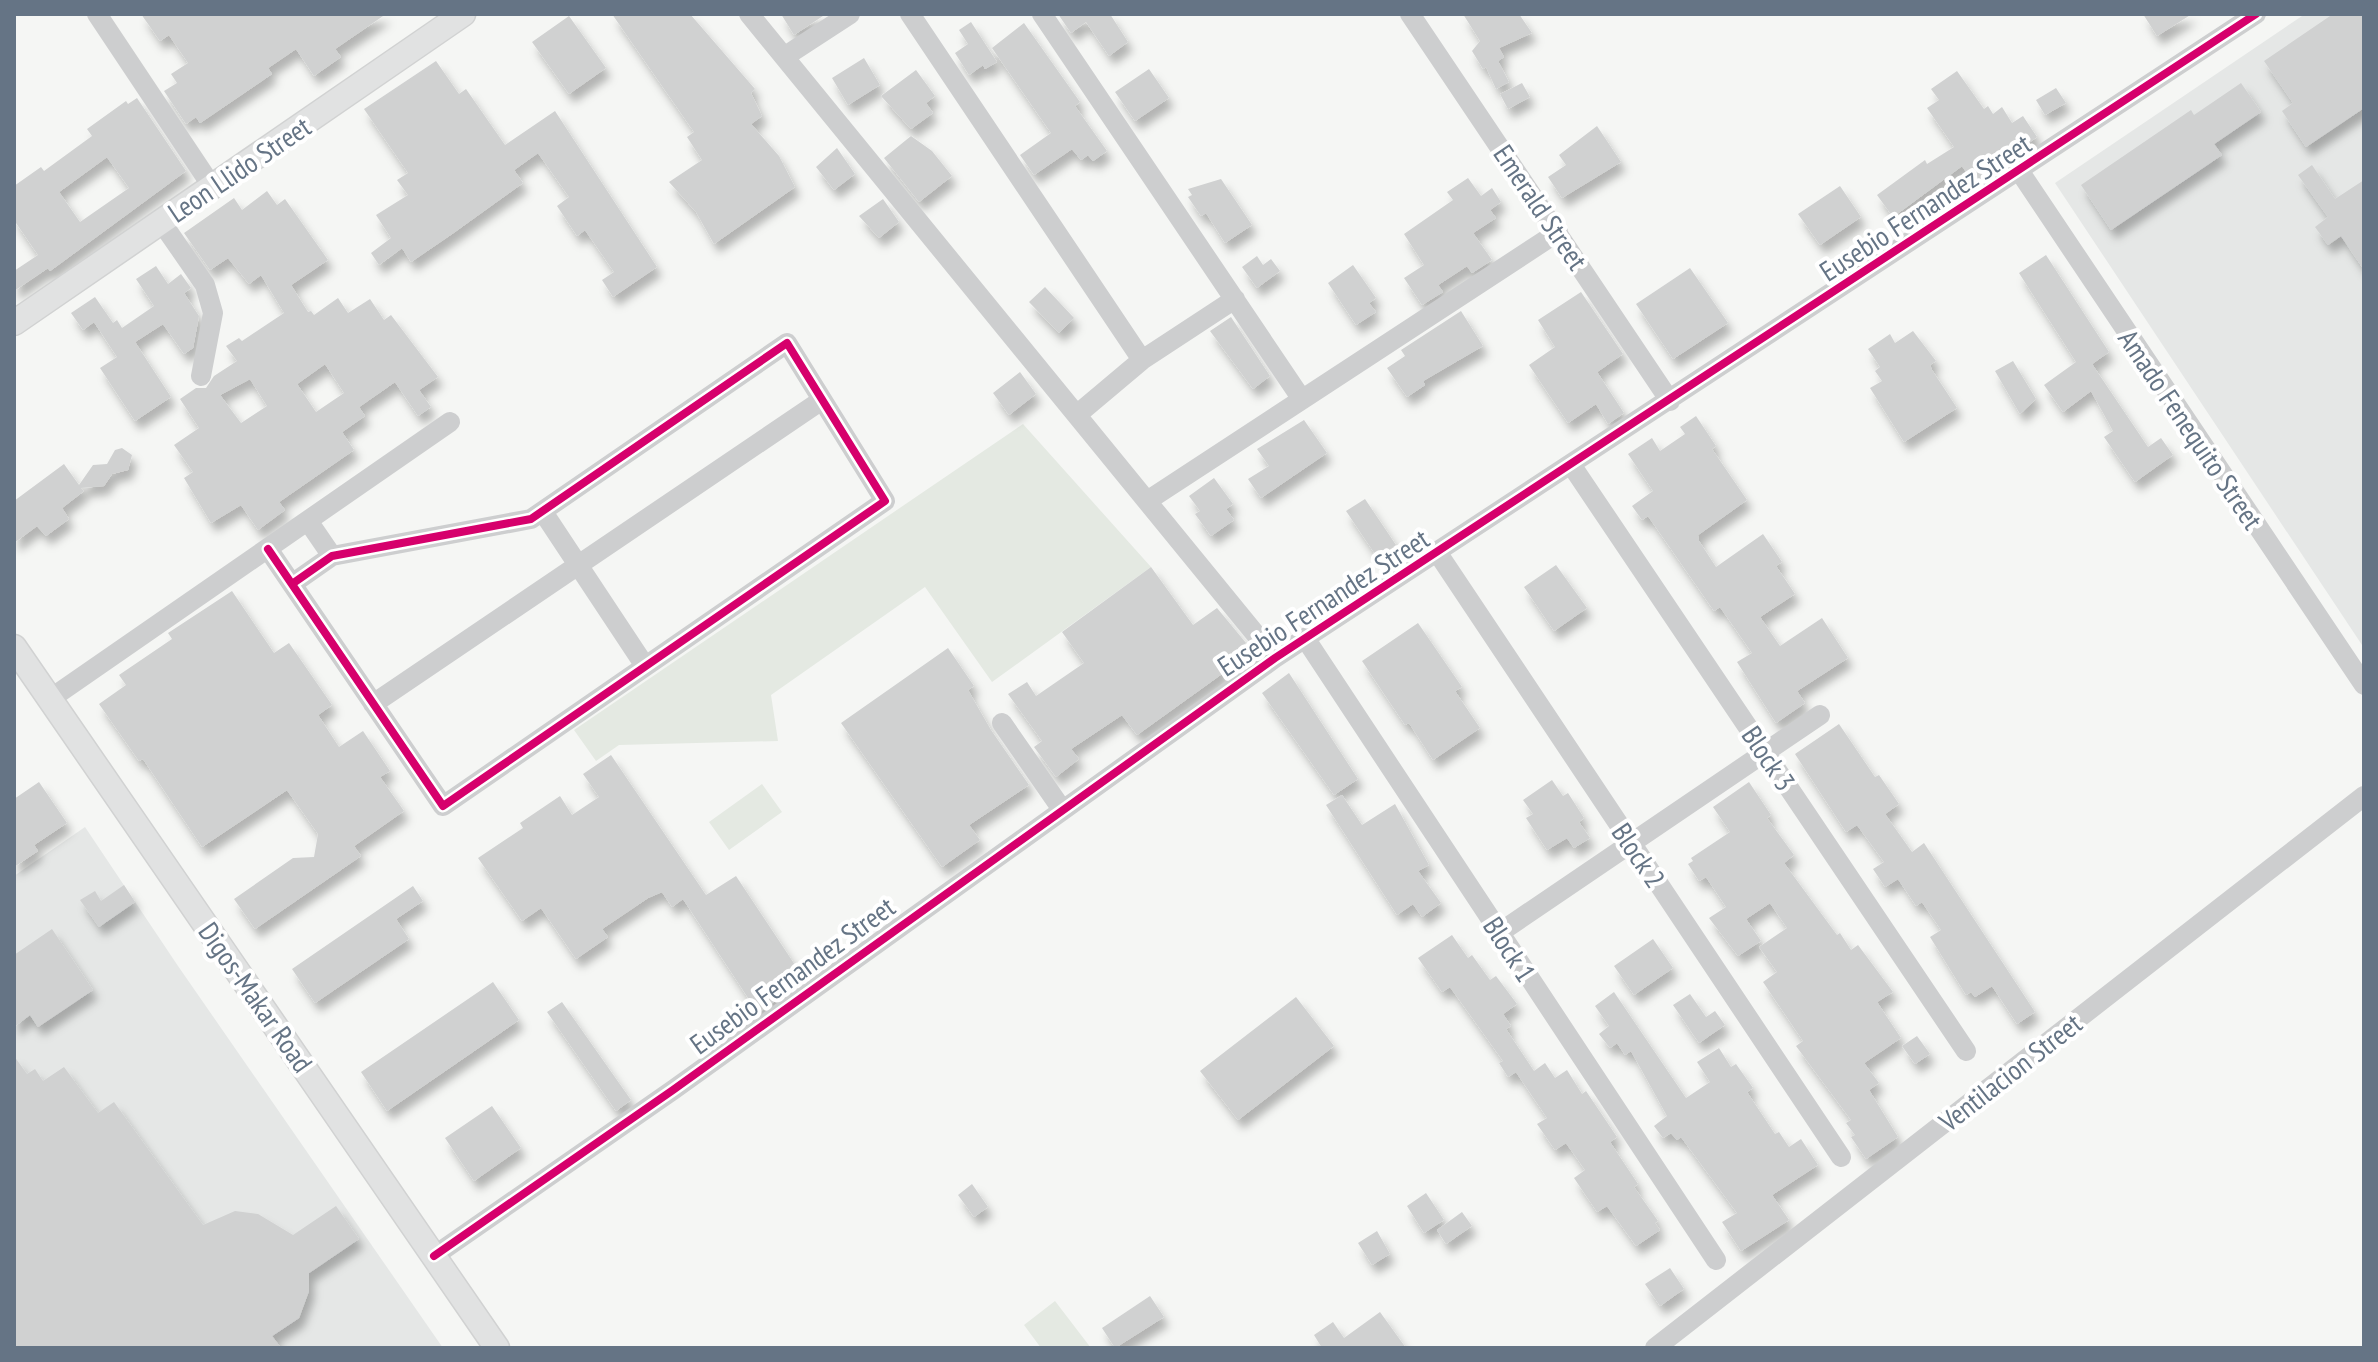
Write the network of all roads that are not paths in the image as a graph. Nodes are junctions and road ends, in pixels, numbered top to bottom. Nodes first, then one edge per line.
1 (463, 14) edge
2 (749, 14) edge
3 (850, 14) edge
4 (910, 14) edge
5 (1042, 14) edge
6 (1410, 14) edge
7 (2255, 14) edge
8 (100, 15) edge
9 (784, 57) junction
10 (2020, 172) junction
11 (213, 188) junction
12 (162, 223) junction
13 (1558, 232) junction
14 (1235, 299) junction
15 (14, 323) edge
16 (1142, 360) junction
17 (201, 376) dead end
18 (1301, 398) junction
19 (822, 400) junction
20 (1670, 401) junction
21 (1079, 413) junction
22 (450, 422) dead end
23 (1572, 466) junction
24 (1147, 501) junction
25 (543, 512) junction
26 (308, 521) junction
27 (268, 549) junction
28 (1437, 552) junction
29 (332, 556) junction
30 (579, 564) junction
31 (292, 584) junction
32 (1305, 638) junction
33 (14, 647) edge
34 (1275, 658) junction
35 (645, 666) junction
36 (2364, 685) edge
37 (50, 699) junction
38 (373, 704) junction
39 (1820, 715) dead end
40 (1002, 723) dead end
41 (1765, 752) junction
42 (2364, 796) edge
43 (1061, 808) junction
44 (1632, 843) junction
45 (1499, 933) junction
46 (1966, 1051) dead end
47 (1841, 1157) dead end
48 (434, 1256) junction
49 (1716, 1260) dead end
50 (497, 1348) edge
51 (1655, 1348) edge

1 - 11 main road, Leon Llido Street
2 - 9 street
3 - 9 street
4 - 16 street
5 - 14 street
6 - 13 street, Emerald Street
7 - 10 street, Eusebio Fernandez Street
8 - 11 street
9 - 21 street
10 - 20 street, Eusebio Fernandez Street
10 - 36 street, Amado Fenequito Street
11 - 12 main road, Leon Llido Street
12 - 15 main road, Leon Llido Street
12 - 17 street
13 - 18 street
13 - 20 street, Emerald Street
14 - 16 street
14 - 18 street
16 - 21 street
18 - 24 street
19 - 25 street
19 - 30 street
19 - 35 street
20 - 23 street, Eusebio Fernandez Street
21 - 24 street
22 - 26 street
23 - 28 street, Eusebio Fernandez Street
23 - 41 street, Block 3
24 - 34 street
25 - 29 street
25 - 30 street
26 - 27 street
26 - 29 street
27 - 31 street
27 - 37 street
28 - 32 street, Eusebio Fernandez Street
28 - 44 street, Block 2
29 - 31 street
30 - 35 street
30 - 38 street
31 - 38 street
32 - 34 street, Eusebio Fernandez Street
32 - 45 street, Block 1
33 - 37 main road, Digos-Makar Road
34 - 43 street, Eusebio Fernandez Street
35 - 38 street
37 - 48 main road, Digos-Makar Road
39 - 41 street
40 - 43 street
41 - 44 street
41 - 46 street, Block 3
42 - 51 street, Ventilacion Street
43 - 48 street, Eusebio Fernandez Street
44 - 45 street
44 - 47 street, Block 2
45 - 49 street, Block 1
48 - 50 main road, Digos-Makar Road

